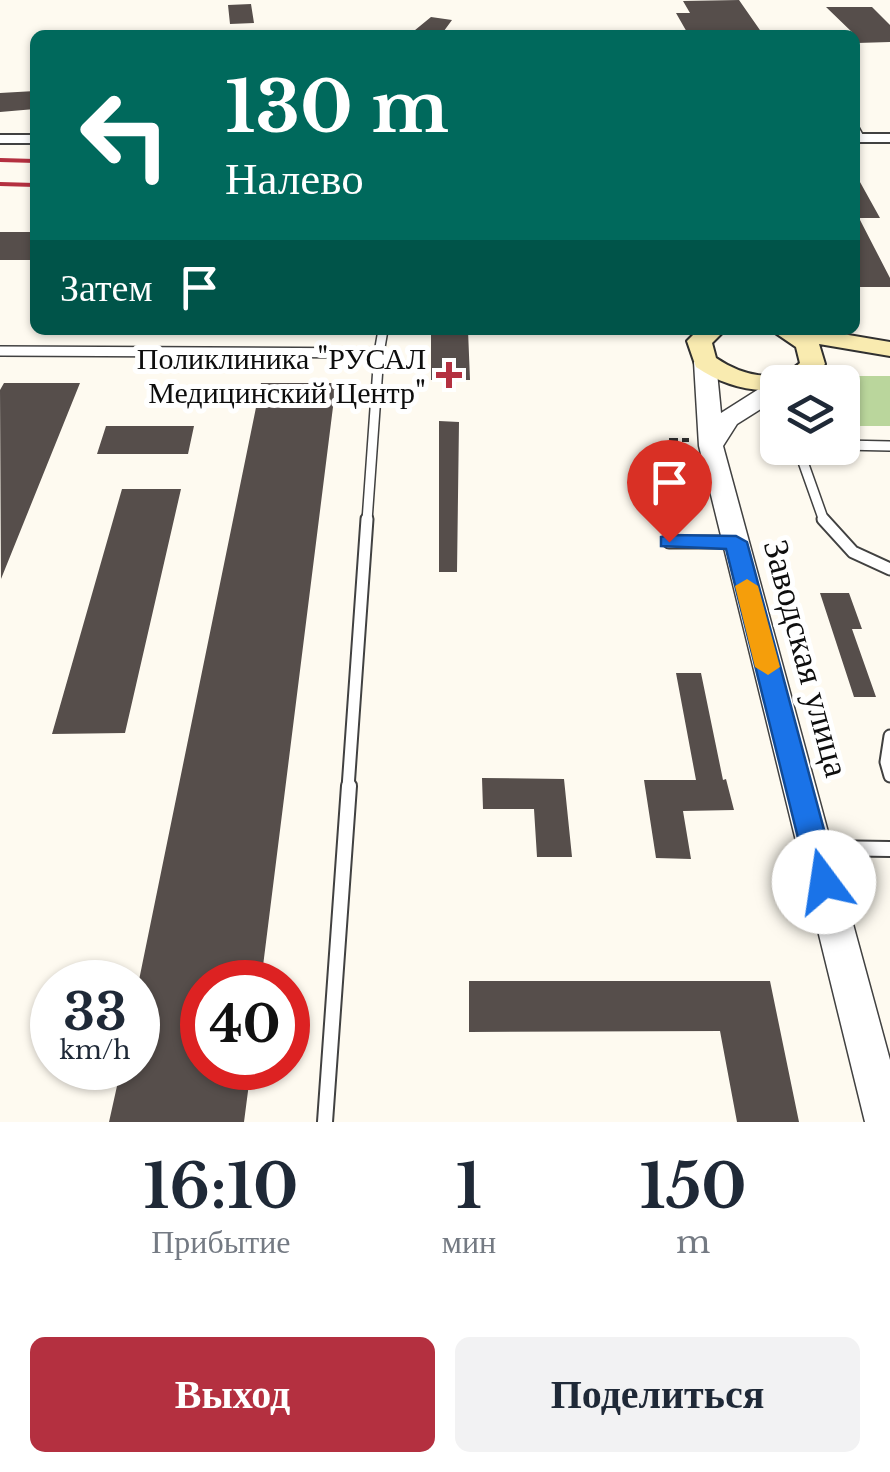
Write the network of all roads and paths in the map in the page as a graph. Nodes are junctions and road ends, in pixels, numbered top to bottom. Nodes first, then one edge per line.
1 (860, 134) edge
2 (890, 138) edge
3 (0, 139) edge
4 (30, 139) edge
5 (381, 335) edge
6 (791, 335) edge
7 (810, 335) edge
8 (703, 341) edge
9 (890, 348) edge
10 (0, 351) edge
11 (378, 352) junction
12 (890, 358) edge
13 (813, 365) edge
14 (836, 365) edge
15 (760, 380) edge
16 (760, 399) edge
17 (860, 445) edge
18 (710, 446) junction
19 (890, 446) edge
20 (805, 465) edge
21 (669, 542) dead end
22 (736, 542) junction
23 (890, 569) edge
24 (890, 736) edge
25 (890, 776) edge
26 (815, 848) junction
27 (889, 848) edge
28 (325, 1122) edge
29 (886, 1122) edge

1 - 2 street
3 - 4 street
5 - 11 lane
6 - 13 main road
7 - 9 main road
8 - 15 main road
8 - 18 street, Заводская улица
10 - 11 lane
11 - 28 lane
12 - 14 main road
16 - 18 street
17 - 19 lane
18 - 22 street, Заводская улица
20 - 23 lane
21 - 22 lane
22 - 26 street, Заводская улица
24 - 25 lane
26 - 27 lane
26 - 29 street, Заводская улица

